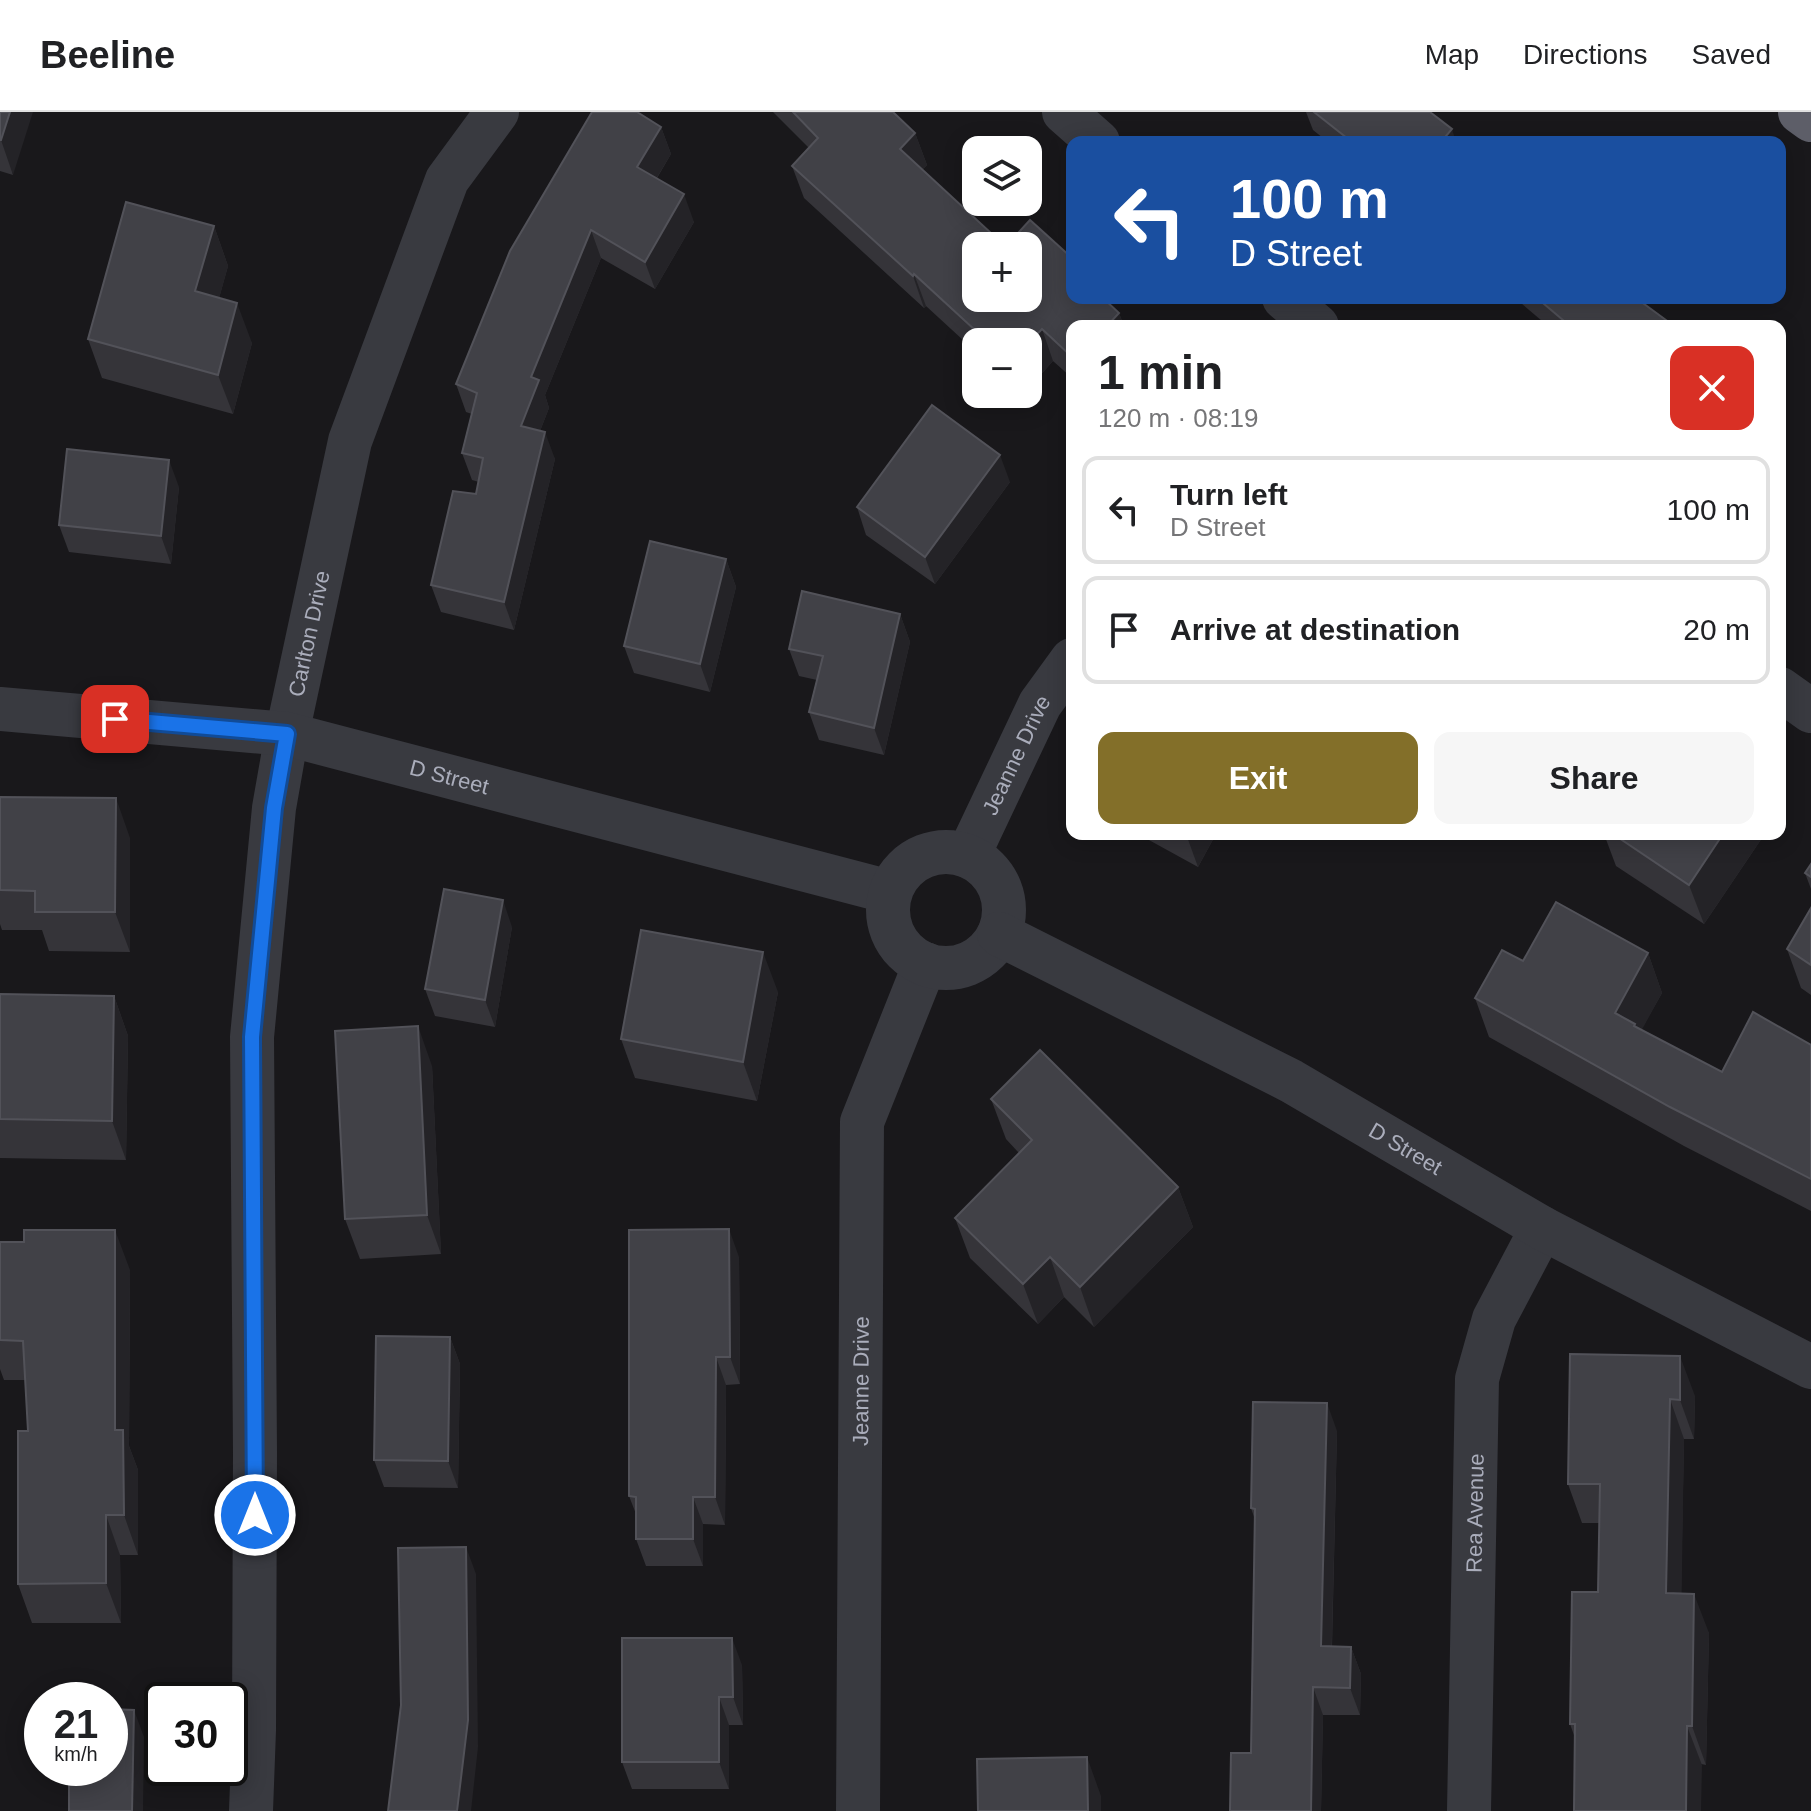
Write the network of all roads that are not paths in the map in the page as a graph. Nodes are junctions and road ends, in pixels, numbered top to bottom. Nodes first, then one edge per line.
1 (497, 112) edge
2 (1064, 112) edge
3 (1800, 112) edge
4 (1811, 120) edge
5 (1091, 136) edge
6 (1291, 304) edge
7 (1310, 320) edge
8 (1066, 668) edge
9 (1786, 693) edge
10 (0, 709) edge
11 (1811, 711) edge
12 (287, 734) junction
13 (968, 856) junction
14 (890, 892) junction
15 (999, 934) junction
16 (925, 964) junction
17 (1542, 1228) junction
18 (1811, 1367) edge
19 (251, 1811) edge
20 (858, 1811) edge
21 (1469, 1811) edge

1 - 12 street, Carlton Drive
2 - 5 street
3 - 4 highway
6 - 7 street
8 - 13 street, Jeanne Drive
9 - 11 street
10 - 12 street, D Street
12 - 14 street, D Street
12 - 19 street, Carlton Drive
13 - 14 street
13 - 15 street
14 - 16 street
15 - 16 street
15 - 17 street, D Street
16 - 20 street, Jeanne Drive
17 - 18 street, D Street
17 - 21 street, Rea Avenue

